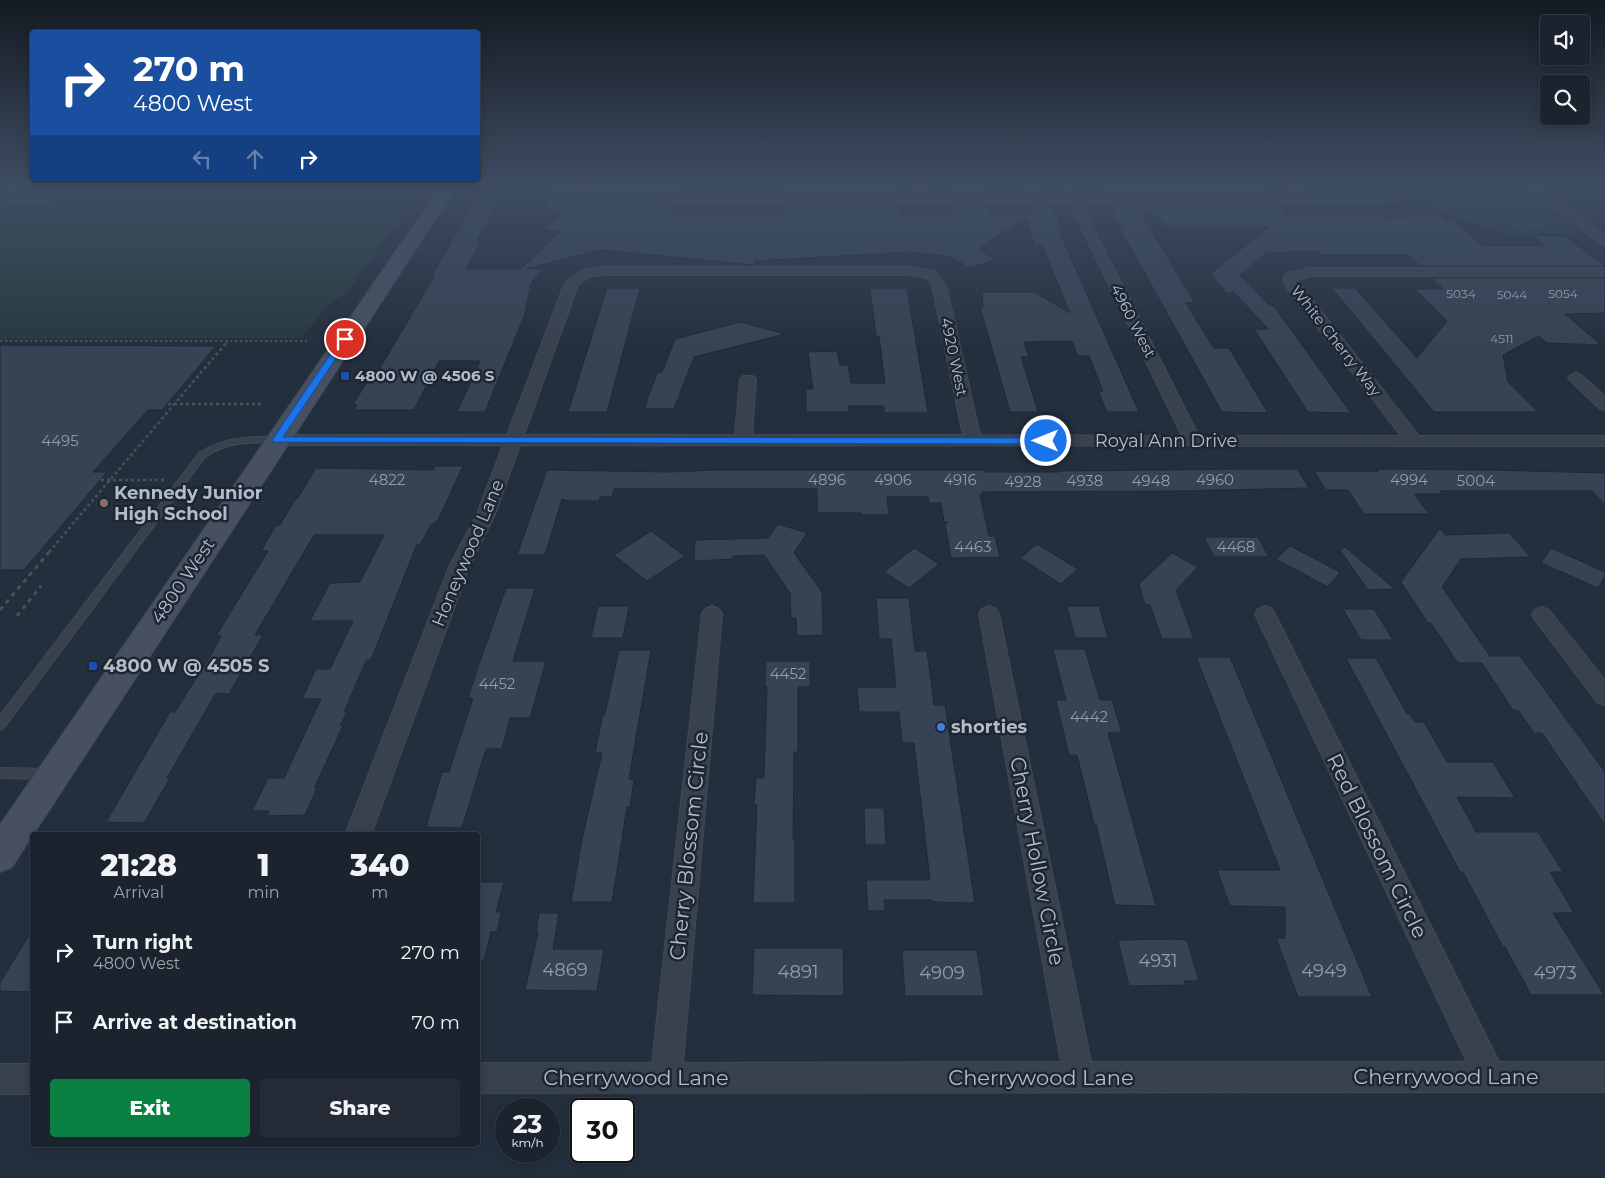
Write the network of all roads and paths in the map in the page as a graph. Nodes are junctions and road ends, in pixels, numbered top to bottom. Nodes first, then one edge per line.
1 (414, 238) edge
2 (1092, 238) edge
3 (1605, 272) edge
4 (583, 274) joint
5 (0, 341) edge
6 (228, 341) junction
7 (307, 341) dead end
8 (1576, 378) dead end
9 (748, 379) dead end
10 (168, 404) dead end
11 (174, 404) junction
12 (262, 404) dead end
13 (1605, 405) edge
14 (277, 440) junction
15 (514, 440) junction
16 (744, 441) junction
17 (972, 441) junction
18 (1194, 441) junction
19 (1414, 441) junction
20 (1605, 441) edge
21 (101, 480) dead end
22 (110, 480) junction
23 (172, 480) dead end
24 (41, 586) dead end
25 (0, 610) edge
26 (712, 614) dead end
27 (989, 614) dead end
28 (1265, 614) dead end
29 (1542, 615) dead end
30 (17, 616) dead end
31 (1605, 696) edge
32 (0, 725) edge
33 (0, 772) edge
34 (54, 774) junction
35 (359, 832) edge
36 (0, 855) edge
37 (1490, 1077) junction
38 (1605, 1077) edge
39 (0, 1078) edge
40 (30, 1078) edge
41 (480, 1078) edge
42 (666, 1078) junction
43 (1079, 1078) junction

1 - 14 main road, 4800 West
2 - 18 street, 4960 West
3 - 19 street, White Cherry Way
4 - 15 street, Honeywood Lane
4 - 17 street, 4920 West
5 - 6 path
6 - 7 path
6 - 11 path
8 - 13 street
9 - 16 street
10 - 11 path
11 - 12 path
11 - 22 path
14 - 15 street, Royal Ann Drive
14 - 32 lane
14 - 34 main road, 4800 West
15 - 16 street, Royal Ann Drive
15 - 35 street, Honeywood Lane
16 - 17 street, Royal Ann Drive
17 - 18 street, Royal Ann Drive
18 - 19 street, Royal Ann Drive
19 - 20 street, Royal Ann Drive
21 - 22 path
22 - 23 path
22 - 25 path
24 - 30 path
26 - 42 street, Cherry Blossom Circle
27 - 43 street, Cherry Hollow Circle
28 - 37 street, Red Blossom Circle
29 - 31 street
33 - 34 lane
34 - 36 main road, 4800 West
37 - 38 street, Cherrywood Lane
37 - 43 street, Cherrywood Lane
39 - 40 street
41 - 42 street, Cherrywood Lane
42 - 43 street, Cherrywood Lane

